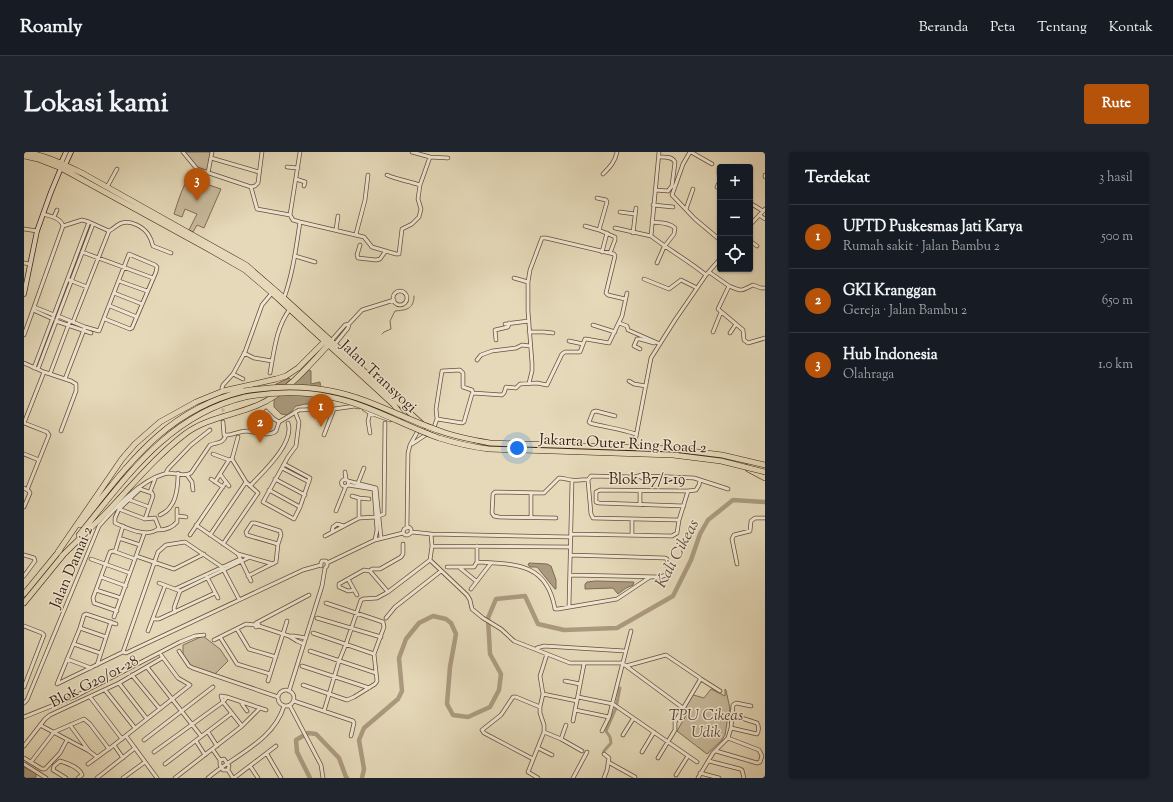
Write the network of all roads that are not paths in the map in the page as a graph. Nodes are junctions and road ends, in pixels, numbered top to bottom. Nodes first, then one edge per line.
1 (24, 152) edge
2 (66, 152) edge
3 (70, 152) edge
4 (183, 152) edge
5 (212, 152) edge
6 (262, 152) edge
7 (300, 152) edge
8 (412, 152) edge
9 (617, 152) edge
10 (659, 152) edge
11 (691, 152) edge
12 (24, 156) edge
13 (430, 157) junction
14 (659, 157) junction
15 (211, 158) junction
16 (448, 158) dead end
17 (64, 163) junction
18 (287, 166) dead end
19 (706, 167) dead end
20 (298, 168) junction
21 (117, 169) dead end
22 (259, 172) junction
23 (208, 173) junction
24 (603, 174) dead end
25 (368, 175) dead end
26 (387, 176) dead end
27 (296, 179) junction
28 (420, 185) junction
29 (304, 186) dead end
30 (251, 187) junction
31 (106, 188) junction
32 (693, 189) dead end
33 (655, 190) junction
34 (597, 198) dead end
35 (753, 204) edge
36 (653, 205) junction
37 (673, 207) dead end
38 (636, 208) dead end
39 (686, 209) junction
40 (57, 210) dead end
41 (764, 210) edge
42 (620, 212) dead end
43 (43, 214) junction
44 (635, 214) junction
45 (290, 215) junction
46 (759, 215) junction
47 (338, 216) dead end
48 (54, 217) junction
49 (765, 218) edge
50 (300, 222) junction
51 (652, 222) junction
52 (753, 222) edge
53 (91, 223) junction
54 (63, 226) junction
55 (585, 226) dead end
56 (24, 228) edge
57 (615, 228) dead end
58 (336, 230) junction
59 (599, 230) junction
60 (37, 231) junction
61 (109, 231) junction
62 (607, 233) junction
63 (633, 233) junction
64 (356, 234) junction
65 (651, 236) junction
66 (717, 237) edge
67 (753, 243) edge
68 (360, 245) dead end
69 (758, 246) dead end
70 (664, 247) junction
71 (132, 249) dead end
72 (82, 252) junction
73 (385, 252) junction
74 (602, 252) junction
75 (171, 253) dead end
76 (610, 253) junction
77 (129, 254) junction
78 (295, 256) junction
79 (98, 257) junction
80 (24, 262) edge
81 (315, 262) dead end
82 (657, 263) dead end
83 (717, 263) edge
84 (30, 264) junction
85 (124, 267) junction
86 (709, 272) junction
87 (254, 274) junction
88 (706, 275) junction
89 (153, 278) junction
90 (514, 278) dead end
91 (644, 279) dead end
92 (69, 280) junction
93 (119, 281) junction
94 (528, 282) junction
95 (729, 286) junction
96 (87, 287) junction
97 (697, 288) junction
98 (765, 288) edge
99 (147, 291) junction
100 (114, 293) junction
101 (272, 293) junction
102 (627, 293) dead end
103 (24, 294) edge
104 (284, 298) junction
105 (626, 299) junction
106 (394, 300) junction
107 (142, 304) junction
108 (34, 306) junction
109 (110, 306) junction
110 (290, 309) junction
111 (33, 310) junction
112 (721, 312) junction
113 (137, 317) junction
114 (55, 318) junction
115 (105, 319) junction
116 (529, 321) junction
117 (71, 323) junction
118 (619, 323) junction
119 (736, 324) junction
120 (593, 325) dead end
121 (84, 329) junction
122 (314, 332) junction
123 (529, 332) junction
124 (615, 332) junction
125 (713, 332) dead end
126 (91, 333) dead end
127 (553, 333) dead end
128 (730, 333) dead end
129 (491, 334) dead end
130 (496, 334) junction
131 (24, 335) edge
132 (765, 338) edge
133 (496, 340) dead end
134 (569, 341) dead end
135 (329, 342) junction
136 (658, 343) junction
137 (583, 344) junction
138 (530, 346) junction
139 (640, 349) dead end
140 (317, 352) junction
141 (244, 353) junction
142 (338, 355) junction
143 (476, 360) dead end
144 (272, 361) junction
145 (24, 363) edge
146 (36, 369) junction
147 (44, 372) junction
148 (270, 373) dead end
149 (50, 374) junction
150 (233, 374) junction
151 (65, 379) junction
152 (243, 379) dead end
153 (629, 381) dead end
154 (529, 383) junction
155 (646, 386) junction
156 (222, 388) dead end
157 (473, 392) junction
158 (244, 394) junction
159 (334, 409) junction
160 (266, 411) dead end
161 (295, 412) junction
162 (370, 413) junction
163 (615, 416) dead end
164 (437, 419) junction
165 (223, 422) tunnel mouth
166 (279, 422) junction
167 (288, 422) dead end
168 (24, 423) edge
169 (384, 423) dead end
170 (413, 423) junction
171 (420, 428) junction
172 (210, 430) dead end
173 (61, 431) dead end
174 (430, 432) junction
175 (370, 433) dead end
176 (636, 434) junction
177 (226, 436) junction
178 (324, 436) dead end
179 (238, 437) dead end
180 (410, 445) junction
181 (587, 446) junction
182 (598, 446) junction
183 (634, 447) junction
184 (588, 453) junction
185 (598, 453) junction
186 (24, 454) edge
187 (214, 454) dead end
188 (230, 459) junction
189 (39, 460) junction
190 (765, 465) edge
191 (283, 466) junction
192 (364, 468) dead end
193 (765, 471) edge
194 (344, 472) dead end
195 (166, 473) junction
196 (178, 473) junction
197 (220, 474) junction
198 (187, 475) junction
199 (765, 478) edge
200 (155, 479) dead end
201 (211, 479) dead end
202 (275, 479) junction
203 (588, 480) junction
204 (700, 480) junction
205 (572, 481) junction
206 (215, 482) junction
207 (226, 482) junction
208 (246, 482) junction
209 (347, 483) junction
210 (358, 483) junction
211 (229, 486) dead end
212 (250, 486) junction
213 (223, 487) junction
214 (26, 489) edge
215 (728, 489) dead end
216 (193, 490) dead end
217 (269, 490) junction
218 (640, 491) junction
219 (688, 491) junction
220 (150, 492) junction
221 (531, 493) junction
222 (305, 495) junction
223 (352, 496) dead end
224 (359, 498) junction
225 (369, 499) dead end
226 (130, 500) junction
227 (640, 505) junction
228 (684, 506) junction
229 (24, 507) edge
230 (149, 507) junction
231 (300, 507) junction
232 (119, 509) junction
233 (177, 509) dead end
234 (336, 511) dead end
235 (160, 515) dead end
236 (178, 516) junction
237 (186, 517) dead end
238 (377, 517) junction
239 (359, 518) junction
240 (531, 518) junction
241 (556, 518) dead end
242 (765, 518) edge
243 (145, 519) junction
244 (632, 519) junction
245 (679, 520) junction
246 (196, 525) junction
247 (123, 526) junction
248 (407, 527) junction
249 (158, 530) junction
250 (412, 532) junction
251 (403, 533) junction
252 (144, 534) junction
253 (190, 534) dead end
254 (431, 534) junction
255 (210, 535) junction
256 (325, 536) dead end
257 (571, 536) junction
258 (632, 536) junction
259 (119, 538) junction
260 (381, 538) junction
261 (375, 540) junction
262 (223, 544) junction
263 (278, 544) junction
264 (403, 544) dead end
265 (140, 545) junction
266 (432, 546) junction
267 (477, 546) junction
268 (570, 547) junction
269 (114, 552) junction
270 (60, 554) junction
271 (204, 554) junction
272 (238, 554) junction
273 (24, 555) edge
274 (570, 556) junction
275 (136, 558) junction
276 (250, 558) junction
277 (91, 559) dead end
278 (430, 560) junction
279 (241, 561) junction
280 (154, 562) junction
281 (477, 562) junction
282 (327, 563) junction
283 (491, 563) junction
284 (105, 564) junction
285 (273, 564) junction
286 (737, 564) dead end
287 (321, 565) junction
288 (223, 568) junction
289 (325, 568) junction
290 (447, 568) dead end
291 (460, 568) junction
292 (370, 571) junction
293 (441, 571) junction
294 (130, 573) junction
295 (570, 575) junction
296 (24, 576) edge
297 (207, 576) junction
298 (248, 576) junction
299 (101, 577) junction
300 (650, 577) junction
301 (348, 579) junction
302 (251, 581) dead end
303 (476, 581) junction
304 (159, 583) dead end
305 (126, 586) junction
306 (165, 586) junction
307 (470, 588) dead end
308 (175, 589) junction
309 (96, 590) junction
310 (354, 590) junction
311 (180, 592) junction
312 (388, 592) junction
313 (215, 593) junction
314 (24, 594) edge
315 (309, 595) dead end
316 (357, 595) dead end
317 (121, 598) junction
318 (218, 598) dead end
319 (239, 599) junction
320 (24, 603) edge
321 (326, 603) dead end
322 (569, 606) junction
323 (117, 611) junction
324 (175, 612) junction
325 (356, 612) junction
326 (114, 617) dead end
327 (317, 618) dead end
328 (386, 618) dead end
329 (153, 619) junction
330 (287, 621) dead end
331 (111, 622) junction
332 (116, 624) dead end
333 (257, 625) junction
334 (24, 626) edge
335 (80, 628) junction
336 (352, 628) junction
337 (237, 629) junction
338 (148, 631) dead end
339 (631, 631) dead end
340 (313, 633) dead end
341 (283, 634) junction
342 (204, 635) dead end
343 (290, 636) junction
344 (299, 636) junction
345 (106, 637) junction
346 (220, 637) junction
347 (381, 637) junction
348 (43, 638) junction
349 (306, 638) junction
350 (214, 640) dead end
351 (297, 641) junction
352 (52, 642) junction
353 (74, 644) junction
354 (304, 644) junction
355 (346, 644) junction
356 (124, 645) junction
357 (537, 648) dead end
358 (132, 651) junction
359 (179, 651) dead end
360 (310, 651) dead end
361 (625, 651) junction
362 (123, 652) junction
363 (100, 653) junction
364 (374, 654) junction
365 (547, 654) junction
366 (276, 657) junction
367 (67, 659) junction
368 (339, 661) junction
369 (622, 663) junction
370 (584, 664) junction
371 (97, 665) junction
372 (302, 666) dead end
373 (626, 666) junction
374 (147, 667) junction
375 (92, 668) junction
376 (376, 673) junction
377 (270, 674) junction
378 (132, 675) junction
379 (334, 677) junction
380 (701, 679) junction
381 (268, 681) dead end
382 (565, 681) dead end
383 (119, 683) junction
384 (580, 684) junction
385 (303, 685) dead end
386 (213, 687) dead end
387 (24, 688) edge
388 (369, 688) junction
389 (105, 690) junction
390 (289, 691) junction
391 (720, 691) dead end
392 (543, 694) junction
393 (330, 695) junction
394 (278, 696) junction
395 (90, 697) junction
396 (227, 697) junction
397 (172, 699) junction
398 (577, 699) junction
399 (294, 701) junction
400 (223, 702) junction
401 (24, 703) edge
402 (242, 703) junction
403 (284, 706) junction
404 (290, 706) junction
405 (615, 706) junction
406 (751, 706) dead end
407 (540, 707) junction
408 (260, 708) junction
409 (683, 708) junction
410 (160, 709) junction
411 (247, 710) dead end
412 (266, 710) dead end
413 (324, 710) junction
414 (575, 710) junction
415 (182, 712) junction
416 (232, 713) junction
417 (732, 715) junction
418 (24, 717) edge
419 (609, 717) junction
420 (147, 719) junction
421 (633, 719) junction
422 (573, 721) dead end
423 (192, 724) junction
424 (40, 725) junction
425 (70, 725) junction
426 (566, 725) dead end
427 (242, 726) junction
428 (135, 728) junction
429 (730, 728) junction
430 (602, 730) dead end
431 (54, 732) junction
432 (208, 732) junction
433 (544, 732) junction
434 (654, 732) junction
435 (623, 735) dead end
436 (126, 736) junction
437 (201, 736) junction
438 (351, 736) dead end
439 (728, 738) junction
440 (122, 739) junction
441 (561, 739) junction
442 (68, 740) junction
443 (144, 740) dead end
444 (196, 741) junction
445 (668, 742) junction
446 (114, 745) junction
447 (24, 746) edge
448 (217, 746) junction
449 (276, 746) dead end
450 (135, 748) junction
451 (538, 748) junction
452 (109, 749) junction
453 (213, 750) junction
454 (716, 750) junction
455 (89, 751) junction
456 (582, 751) dead end
457 (154, 752) dead end
458 (587, 752) dead end
459 (642, 752) dead end
460 (267, 754) junction
461 (552, 754) dead end
462 (604, 754) dead end
463 (205, 755) junction
464 (688, 756) junction
465 (97, 757) junction
466 (24, 758) edge
467 (123, 758) junction
468 (658, 758) dead end
469 (533, 759) junction
470 (220, 760) junction
471 (709, 761) junction
472 (31, 762) junction
473 (145, 762) junction
474 (608, 762) junction
475 (697, 762) dead end
476 (228, 763) junction
477 (24, 764) edge
478 (88, 764) dead end
479 (165, 764) dead end
480 (250, 766) junction
481 (221, 767) junction
482 (228, 770) junction
483 (700, 773) junction
484 (154, 775) junction
485 (676, 775) dead end
486 (743, 776) edge
487 (46, 778) edge
488 (66, 778) edge
489 (78, 778) edge
490 (97, 778) edge
491 (123, 778) edge
492 (150, 778) edge
493 (157, 778) edge
494 (175, 778) edge
495 (208, 778) edge
496 (234, 778) edge
497 (258, 778) edge
498 (281, 778) edge
499 (323, 778) edge
500 (538, 778) edge
501 (573, 778) edge
502 (604, 778) edge
503 (635, 778) edge
504 (698, 778) edge
505 (719, 778) edge

1 - 17 highway, Jalan Transyogi
2 - 17 main road
3 - 17 main road
4 - 23 street
5 - 15 street
6 - 22 street
7 - 20 street
8 - 13 street
9 - 24 street
10 - 14 street
11 - 19 street
11 - 39 street
12 - 17 highway, Jalan Transyogi
13 - 16 street
13 - 28 street
14 - 33 street
14 - 33 street
15 - 22 street
15 - 23 street
17 - 31 highway, Jalan Transyogi
17 - 43 main road
17 - 87 highway, Jalan Transyogi
18 - 20 street
20 - 27 street
21 - 31 street
22 - 30 street
23 - 30 street
25 - 64 street
26 - 28 street
27 - 29 street
27 - 45 street
28 - 73 street
30 - 45 street
31 - 87 highway, Jalan Transyogi
32 - 39 street
33 - 36 street
34 - 59 street
35 - 41 street
36 - 37 street
36 - 51 street
38 - 44 street
39 - 66 street
40 - 48 street
41 - 46 street
42 - 44 street
43 - 48 street
43 - 60 main road
44 - 63 street
45 - 50 street
46 - 49 street
46 - 52 street
47 - 58 street
48 - 54 street
50 - 58 street
50 - 78 street
51 - 65 street
51 - 70 street
53 - 54 street
53 - 61 street
53 - 72 street
53 - 92 street
54 - 108 street
55 - 59 street
56 - 60 street
57 - 63 street
58 - 64 street
59 - 62 street
60 - 84 main road
61 - 75 street
61 - 79 street
62 - 74 street
62 - 76 street
63 - 65 street
64 - 73 street
65 - 70 street
67 - 69 street
68 - 73 street
70 - 82 street
70 - 88 street
71 - 77 street
72 - 79 street
72 - 92 street
74 - 76 street
74 - 94 street
76 - 105 street
77 - 85 street
77 - 89 street
78 - 81 street
78 - 104 street
79 - 85 street
79 - 96 street
80 - 84 street
83 - 86 street
84 - 103 main road
85 - 89 street
85 - 93 street
86 - 88 street
86 - 95 street
87 - 101 highway, Jalan Transyogi
87 - 104 highway, Jalan Transyogi
88 - 97 street
89 - 99 street
90 - 94 street
91 - 97 street
92 - 96 street
92 - 114 street
93 - 99 street
93 - 100 street
94 - 116 street
95 - 98 street
95 - 112 street
96 - 117 street
97 - 136 street
99 - 107 street
100 - 107 street
100 - 109 street
101 - 110 highway, Jalan Transyogi
101 - 141 street
102 - 105 street
104 - 135 highway, Jalan Transyogi
105 - 118 street
106 - 106 street
106 - 135 street
107 - 113 street
108 - 111 street
108 - 114 street
109 - 113 street
109 - 115 street
110 - 122 highway, Jalan Transyogi
110 - 144 street
111 - 114 street
111 - 131 street
112 - 119 street
112 - 125 street
113 - 115 street
114 - 117 street
114 - 146 street
115 - 121 street
116 - 123 street
116 - 130 street
117 - 121 street
117 - 149 street
118 - 124 street
118 - 136 street
119 - 128 street
119 - 132 street
120 - 124 street
121 - 126 street
121 - 151 street
122 - 135 highway, Jalan Transyogi
122 - 140 highway
123 - 127 street
123 - 138 street
124 - 137 street
129 - 130 street
130 - 133 street
134 - 137 street
135 - 140 highway
135 - 142 highway, Jalan Transyogi
135 - 174 highway, Jalan Transyogi
136 - 139 street
136 - 155 street
137 - 154 street
138 - 143 street
138 - 154 street
140 - 142 highway
140 - 270 highway, bridge
140 - 270 highway
141 - 144 street
141 - 150 street
142 - 170 highway, Jalan Transyogi
144 - 148 street
145 - 146 street
146 - 147 street
147 - 149 street
147 - 168 street
149 - 151 street
150 - 152 street
150 - 156 street
151 - 173 street
153 - 155 street
154 - 157 street
155 - 176 street
157 - 164 street
157 - 164 street
158 - 190 highway, Jakarta Outer Ring Road 2, bridge
158 - 193 highway, Jakarta Outer Ring Road 2, bridge
158 - 270 highway, Jakarta Outer Ring Road 2
159 - 161 street
159 - 162 street
159 - 178 street
160 - 166 street
161 - 166 street
161 - 191 street
162 - 170 street
162 - 175 street
163 - 176 street
164 - 174 street
165 - 177 street
166 - 177 street
167 - 212 street
168 - 189 street
169 - 238 street
170 - 171 highway, Jalan Transyogi
171 - 174 highway, Jalan Transyogi
171 - 180 street
172 - 195 street
174 - 180 street
174 - 181 highway, Jalan Transyogi
174 - 184 highway, Jalan Transyogi
176 - 183 street
177 - 198 street
179 - 188 street
180 - 248 street
181 - 182 highway, Jalan Transyogi
181 - 184 highway
182 - 183 highway, Jalan Transyogi
182 - 185 highway
183 - 193 highway, Jalan Transyogi
184 - 185 highway, Jalan Transyogi
185 - 199 highway, Jalan Transyogi
186 - 189 street
187 - 188 street
188 - 197 street
188 - 208 street
189 - 214 street
191 - 202 street
191 - 222 street
192 - 210 street
194 - 209 street
195 - 196 street, Jalan Damai 2
195 - 352 street, Jalan Damai 2
196 - 198 street, Jalan Damai 2
196 - 235 street
197 - 206 street
197 - 207 street
198 - 216 street
200 - 220 street
201 - 206 street
202 - 217 street
202 - 222 street
203 - 204 street
203 - 205 street
203 - 244 street
204 - 215 street
204 - 219 street, Blok B7/1-19
205 - 221 street
205 - 257 street
206 - 213 street
207 - 211 street
207 - 213 street
208 - 212 street
208 - 255 street
209 - 210 street
209 - 234 street
209 - 238 street
210 - 238 street
212 - 262 street
213 - 246 street
214 - 229 street
217 - 231 street
217 - 231 street
218 - 219 street, Blok B7/1-19
218 - 227 street
218 - 227 street, Blok B7/1-19
219 - 228 street
220 - 226 street
220 - 230 street
221 - 240 street
221 - 240 street
222 - 231 street
223 - 224 street
224 - 225 street
224 - 239 street
226 - 230 street
226 - 232 street
227 - 228 street
228 - 245 street
230 - 243 street
232 - 243 street
232 - 247 street
233 - 236 street
236 - 237 street
236 - 249 street
238 - 239 street
238 - 260 street
238 - 261 street
239 - 256 street
240 - 241 street
242 - 286 street
243 - 249 street
244 - 245 street
244 - 258 street
245 - 258 street
246 - 253 street
246 - 255 street
247 - 252 street
247 - 259 street
248 - 250 street
248 - 251 street
249 - 252 street
250 - 251 street
250 - 254 street
251 - 260 street
252 - 265 street
254 - 257 street
254 - 266 street
255 - 262 street
257 - 258 street
257 - 268 street
259 - 265 street
259 - 269 street
260 - 261 street
261 - 282 street
262 - 272 street
263 - 263 street
263 - 285 street
264 - 292 street
265 - 275 street
266 - 267 street
266 - 278 street
267 - 268 street
267 - 281 street
268 - 274 street
269 - 275 street
269 - 284 street
270 - 314 highway, Jakarta Outer Ring Road 2
270 - 320 highway, Jakarta Outer Ring Road 2
271 - 280 street
271 - 280 street
271 - 288 street
272 - 276 street
272 - 279 street
273 - 296 street
274 - 295 street
274 - 300 street
275 - 280 street
275 - 294 street
276 - 279 street
276 - 285 street
277 - 284 street
278 - 293 street
278 - 312 street
279 - 288 street
279 - 298 street
280 - 356 street
281 - 283 street
281 - 291 street
282 - 287 street
282 - 289 street
283 - 303 street
283 - 322 street
284 - 294 street
284 - 299 street
285 - 298 street
287 - 289 street
287 - 319 street
288 - 297 street
288 - 319 street
289 - 349 street
290 - 291 street
291 - 303 street
292 - 301 street
292 - 312 street
293 - 328 street
293 - 365 street
294 - 305 street
295 - 300 street
295 - 322 street
297 - 308 street
297 - 311 street
297 - 313 street
298 - 302 street
299 - 305 street
299 - 309 street
300 - 322 street
301 - 310 street
301 - 310 street
303 - 307 street
304 - 306 street
305 - 317 street
306 - 308 street
306 - 329 street
308 - 311 street
309 - 317 street
309 - 323 street
310 - 316 street
311 - 324 street
312 - 325 street
313 - 318 street
313 - 324 street
315 - 333 street
317 - 323 street
319 - 358 street
321 - 325 street
323 - 326 street
324 - 329 street
325 - 336 street
325 - 347 street
327 - 336 street
329 - 338 street
330 - 341 street
331 - 332 street
331 - 335 street
331 - 345 street
333 - 337 street
333 - 341 street
334 - 348 street
335 - 345 street
335 - 353 street
336 - 347 street
336 - 355 street
337 - 346 street
337 - 366 street
339 - 361 street
340 - 355 street
341 - 343 street
341 - 366 street
342 - 418 street
343 - 344 street
343 - 351 street
344 - 349 street
344 - 351 street
345 - 363 street
346 - 350 street
346 - 377 street
347 - 364 street
348 - 352 street
348 - 387 street
349 - 354 street
351 - 354 street
352 - 401 street, Jalan Damai 2
353 - 363 street
353 - 367 street
354 - 390 street
355 - 364 street
355 - 368 street
356 - 358 street
356 - 362 street
357 - 361 street
358 - 362 street
359 - 394 street
360 - 368 street
361 - 369 street
362 - 371 street
363 - 371 street
364 - 376 street
365 - 370 street
365 - 392 street
366 - 377 street
367 - 375 street
367 - 375 street
368 - 376 street
368 - 379 street
369 - 370 street
369 - 373 street
369 - 405 street
370 - 384 street
371 - 375 street
372 - 379 street
373 - 380 street
373 - 409 street
374 - 378 street, Blok G20/01-28
374 - 397 street
374 - 397 street, Blok G20/01-28
376 - 388 street
377 - 381 street
378 - 383 street, Blok G20/01-28
378 - 410 street
379 - 388 street
379 - 393 street
380 - 391 street
380 - 409 street
382 - 384 street
383 - 389 street, Blok G20/01-28
383 - 420 street
384 - 398 street
385 - 393 street
386 - 415 street
388 - 393 street
389 - 395 street, Blok G20/01-28
389 - 428 street
390 - 394 street
390 - 399 street
392 - 398 street
392 - 407 street
393 - 413 street
394 - 403 street
395 - 424 street, Blok G20/01-28
395 - 440 street
396 - 400 street
396 - 400 street
396 - 402 street
397 - 410 street
397 - 415 street
398 - 405 street
398 - 414 street
399 - 404 street
399 - 413 street
400 - 416 street
400 - 423 street
402 - 408 street
402 - 411 street
403 - 404 street
403 - 476 street
404 - 499 street
405 - 419 street
405 - 421 street
406 - 417 street
407 - 433 street
407 - 469 street
408 - 412 street
408 - 427 street
409 - 445 street
410 - 420 street
413 - 438 street
414 - 419 street
414 - 422 street
415 - 423 street
415 - 443 street
416 - 427 street
416 - 432 street
417 - 429 street
417 - 429 street
419 - 430 street
420 - 428 street
421 - 434 street
421 - 435 street
423 - 437 street
423 - 457 street
424 - 431 street
424 - 447 street, Blok G20/01-28
425 - 431 street
425 - 452 street
425 - 455 street
426 - 441 street
427 - 448 street
428 - 436 street
429 - 439 street
431 - 442 street
431 - 472 street
432 - 437 street
432 - 448 street
433 - 441 street
433 - 451 street
434 - 445 street
434 - 459 street
436 - 440 street
436 - 450 street
437 - 444 street
439 - 454 street
439 - 454 street
440 - 446 street
441 - 456 street
442 - 455 street
442 - 472 street
444 - 463 street
444 - 479 street
445 - 464 street
445 - 468 street
446 - 452 street
446 - 467 street
448 - 453 street
449 - 460 street
450 - 467 street
450 - 473 street
451 - 461 street
451 - 469 street
452 - 465 street
453 - 463 street
453 - 470 street
454 - 471 street
455 - 465 street
458 - 501 street
460 - 480 street
460 - 498 street
462 - 474 street
463 - 494 street
464 - 475 street
464 - 485 street
465 - 478 street
466 - 472 street
467 - 490 street
469 - 500 street
470 - 476 street
470 - 481 street
471 - 483 street
471 - 486 street
473 - 484 street
473 - 491 street
474 - 502 street
474 - 503 street
476 - 481 street
476 - 482 street
477 - 487 street
480 - 496 street
480 - 497 street
481 - 482 street
481 - 495 street
482 - 496 street
483 - 504 street
483 - 505 street
484 - 492 street
484 - 493 street
488 - 489 street

